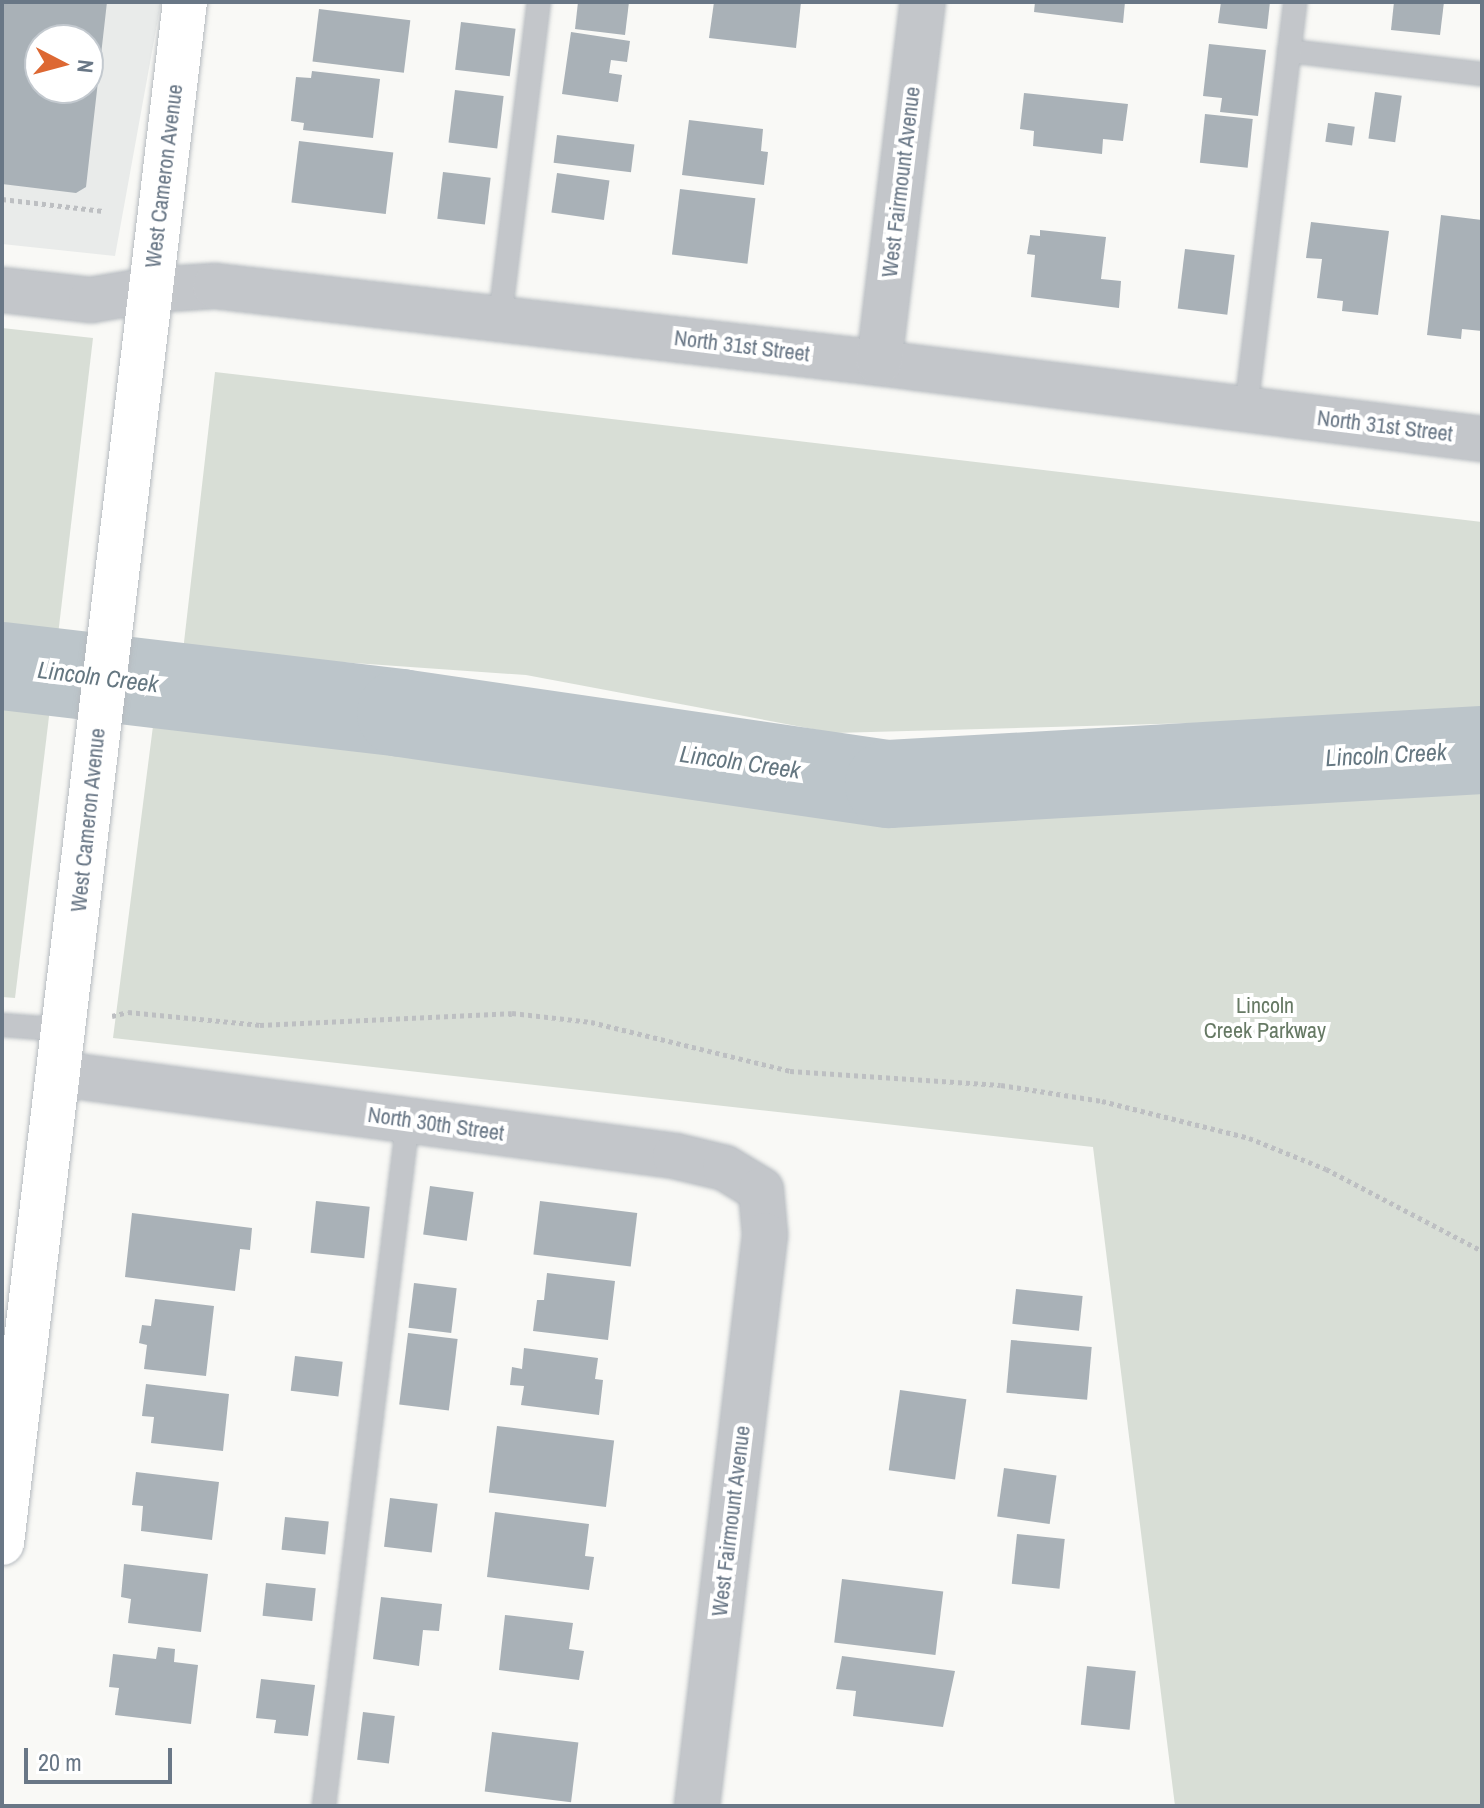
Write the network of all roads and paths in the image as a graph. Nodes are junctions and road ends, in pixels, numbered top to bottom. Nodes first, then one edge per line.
1 (185, 2) edge
2 (539, 2) edge
3 (923, 2) edge
4 (1295, 2) edge
5 (1289, 51) junction
6 (1482, 74) edge
7 (2, 199) edge
8 (103, 211) dead end
9 (2, 290) edge
10 (150, 290) junction
11 (500, 318) junction
12 (879, 363) junction
13 (1246, 409) junction
14 (1482, 439) edge
15 (2, 1025) edge
16 (65, 1030) junction
17 (60, 1074) junction
18 (408, 1120) junction
19 (765, 1235) joint
20 (1482, 1251) edge
21 (2, 1543) edge
22 (324, 1806) edge
23 (697, 1806) edge

1 - 10 street, West Cameron Avenue
2 - 11 lane
3 - 12 street, West Fairmount Avenue
4 - 5 lane
5 - 6 lane
5 - 13 lane
7 - 8 path
9 - 10 street, North 31st Street
10 - 11 street, North 31st Street
10 - 16 street, West Cameron Avenue
11 - 12 street, North 31st Street
12 - 13 street, North 31st Street
13 - 14 street, North 31st Street
15 - 16 lane
16 - 17 street, West Cameron Avenue
16 - 20 path
17 - 18 street, North 30th Street
17 - 21 street, West Cameron Avenue
18 - 19 street, North 30th Street
18 - 22 lane
19 - 23 street, West Fairmount Avenue

